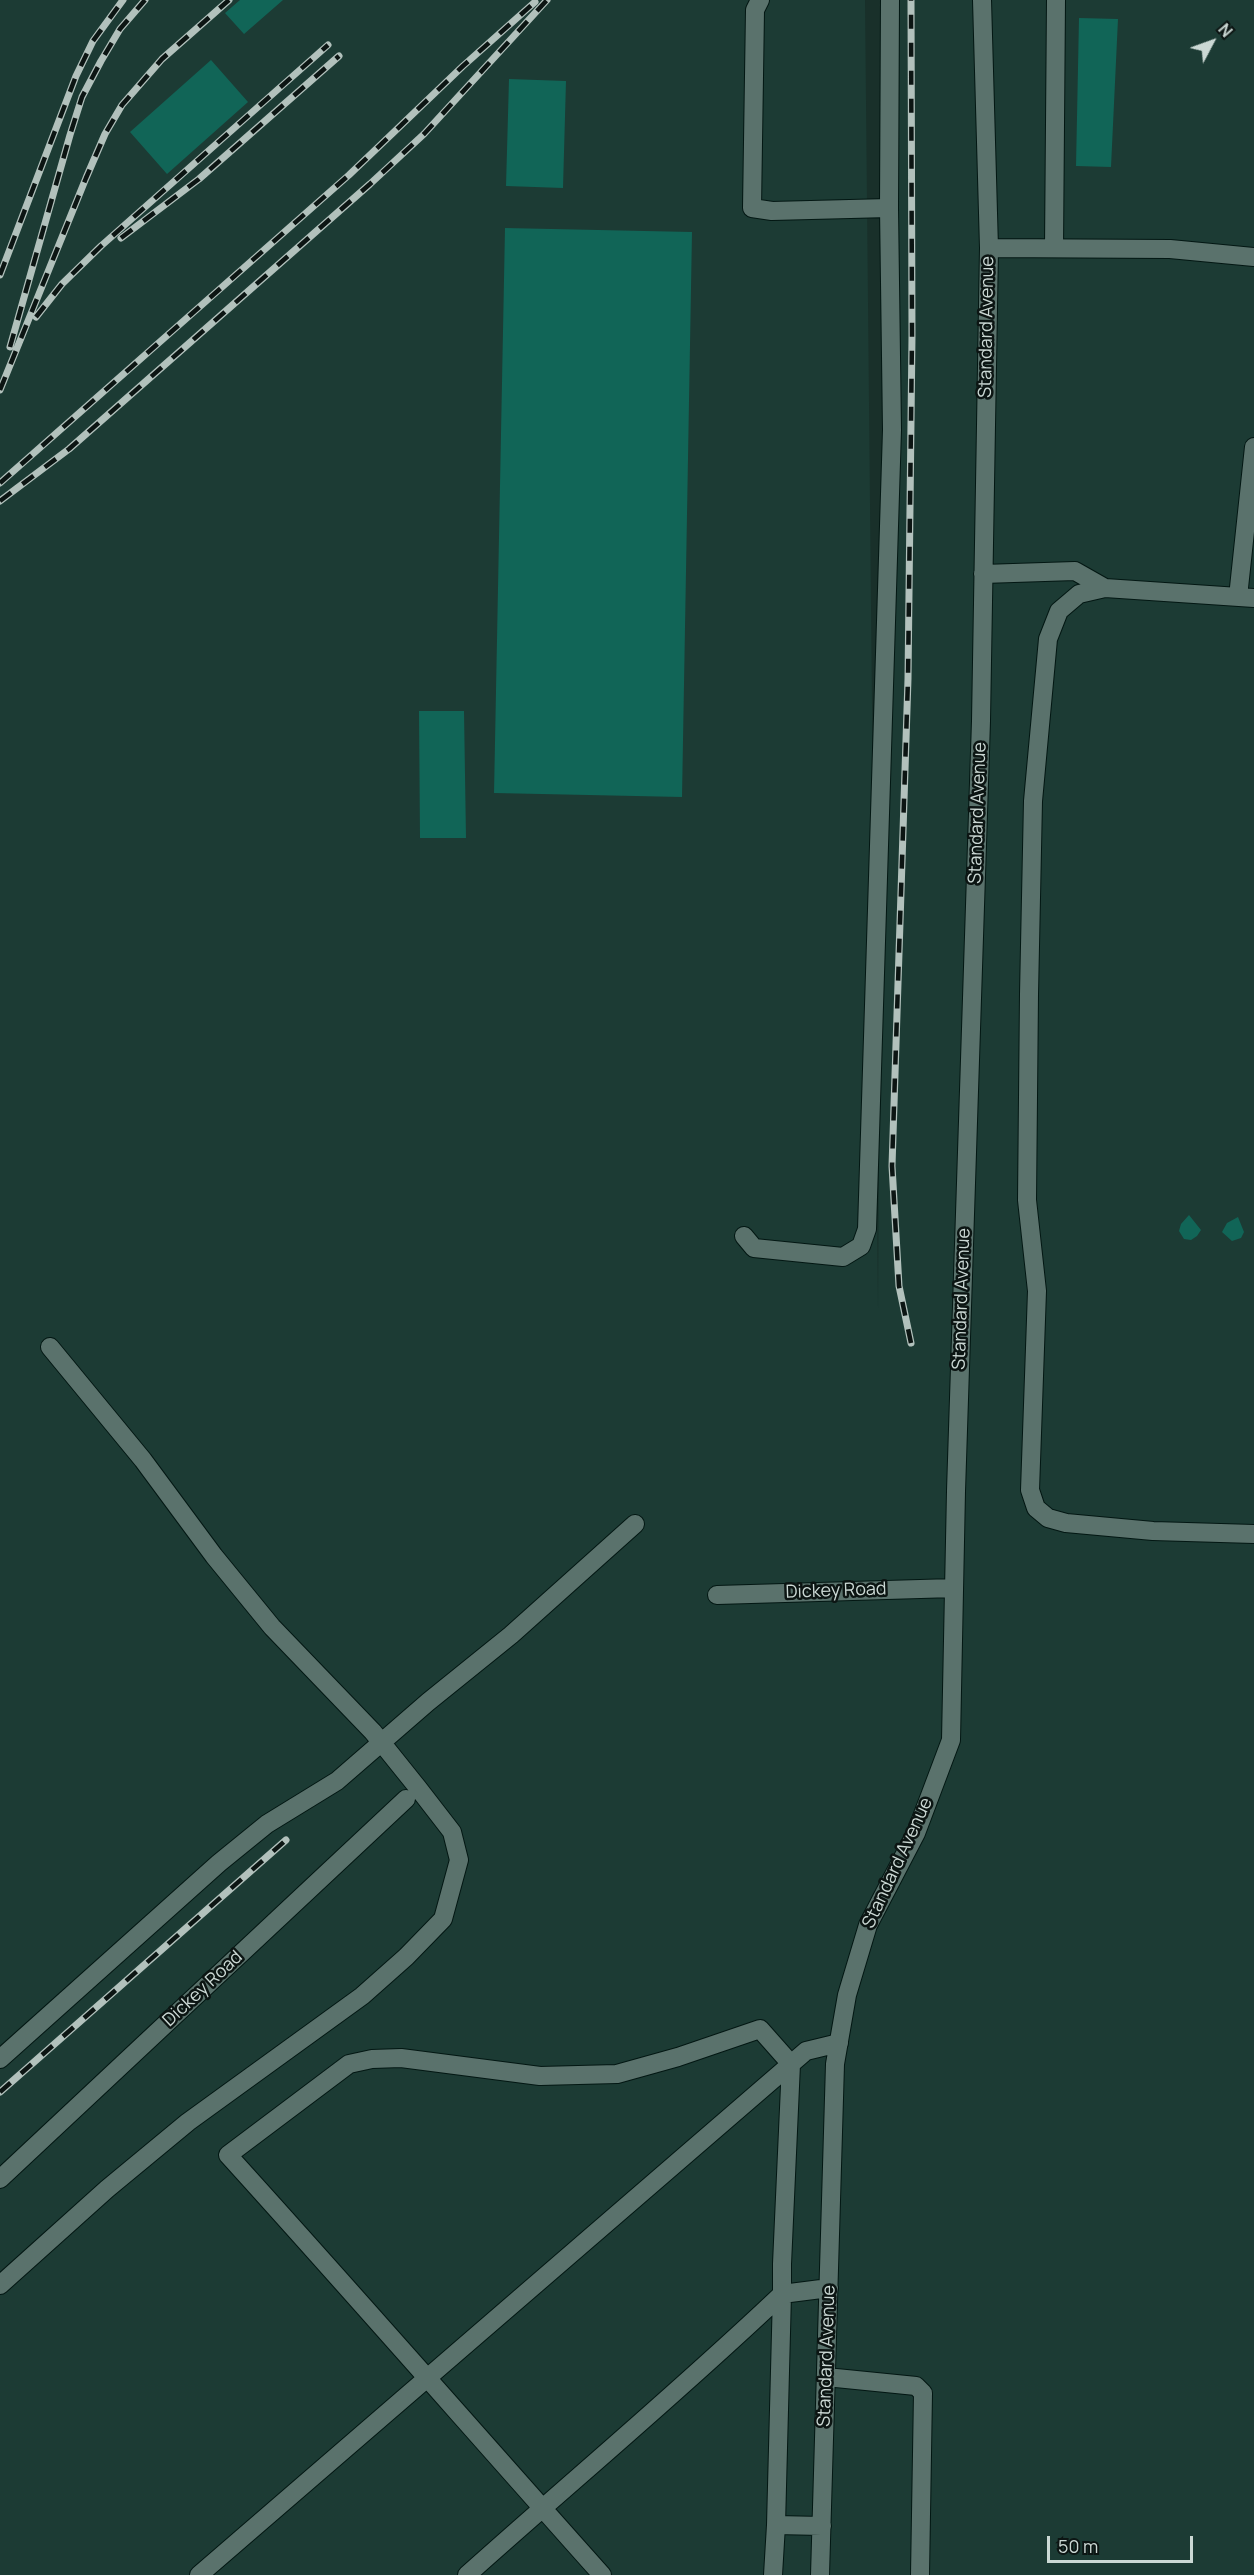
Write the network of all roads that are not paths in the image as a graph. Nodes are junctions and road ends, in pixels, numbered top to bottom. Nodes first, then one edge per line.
1 (760, 0) edge
2 (890, 0) edge
3 (982, 0) edge
4 (1056, 0) edge
5 (889, 208) junction
6 (988, 248) junction
7 (1054, 248) junction
8 (1254, 257) edge
9 (1254, 447) edge
10 (984, 574) junction
11 (1105, 588) junction
12 (1246, 597) edge
13 (744, 1236) dead end
14 (50, 1347) dead end
15 (635, 1524) dead end
16 (1254, 1534) edge
17 (954, 1588) junction
18 (717, 1595) dead end
19 (382, 1744) junction
20 (406, 1799) dead end
21 (839, 2043) junction
22 (0, 2059) edge
23 (791, 2064) junction
24 (0, 2179) edge
25 (0, 2285) edge
26 (829, 2288) junction
27 (782, 2294) junction
28 (826, 2377) junction
29 (428, 2378) junction
30 (543, 2509) junction
31 (776, 2525) junction
32 (822, 2526) junction
33 (199, 2575) edge
34 (467, 2575) edge
35 (602, 2575) edge
36 (773, 2575) edge
37 (820, 2575) edge
38 (920, 2575) edge

1 - 5 street
2 - 5 street
3 - 6 street, Standard Avenue
4 - 7 street
5 - 13 street
6 - 7 street
6 - 10 street, Standard Avenue
7 - 8 street
9 - 12 street
10 - 11 street
10 - 17 street, Standard Avenue
11 - 12 street
11 - 16 street
14 - 19 street
15 - 19 street
17 - 18 street, Dickey Road
17 - 21 street, Standard Avenue
19 - 22 street
19 - 25 street
20 - 24 street, Dickey Road
21 - 23 street
21 - 26 street, Standard Avenue
23 - 27 street
23 - 29 street
23 - 29 street
26 - 27 street
26 - 28 street, Standard Avenue
27 - 30 street
27 - 31 street
28 - 32 street, Standard Avenue
28 - 38 street
29 - 30 street
29 - 33 street
30 - 34 street
30 - 35 street
31 - 32 street
31 - 36 street
32 - 37 street, Standard Avenue

